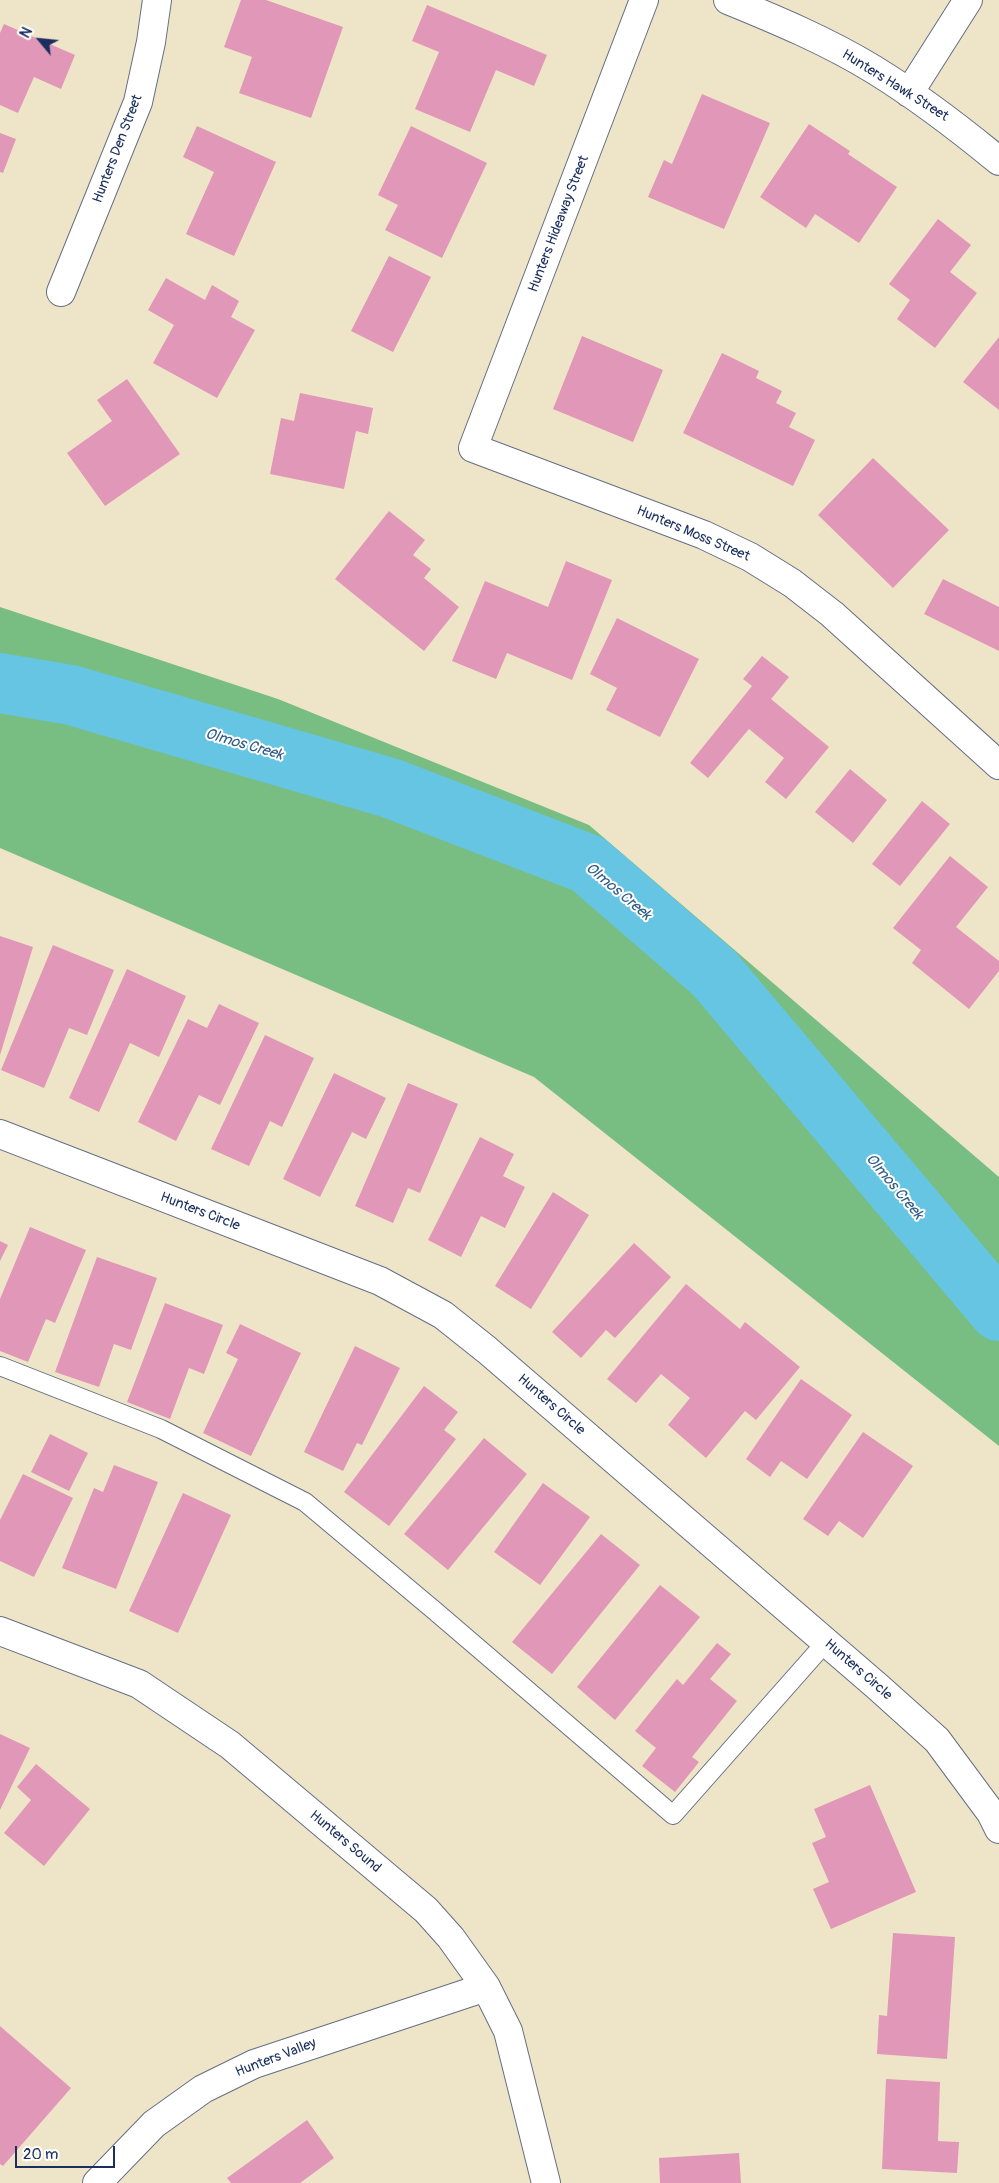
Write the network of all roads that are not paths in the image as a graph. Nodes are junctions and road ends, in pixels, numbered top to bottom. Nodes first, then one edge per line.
1 (157, 0) edge
2 (644, 0) edge
3 (728, 0) edge
4 (968, 0) edge
5 (909, 93) junction
6 (999, 161) edge
7 (61, 292) dead end
8 (473, 448) joint
9 (999, 765) edge
10 (0, 1134) edge
11 (0, 1366) edge
12 (0, 1632) edge
13 (826, 1642) junction
14 (999, 1829) edge
15 (486, 1987) junction
16 (97, 2183) edge
17 (546, 2183) edge

1 - 7 street, Hunters Den Street
2 - 8 street, Hunters Hideaway Street
3 - 5 street, Hunters Hawk Street
4 - 5 street
5 - 6 street, Hunters Hawk Street
8 - 9 street, Hunters Moss Street
10 - 13 street, Hunters Circle
11 - 13 lane
12 - 15 street, Hunters Sound
13 - 14 street, Hunters Circle
15 - 16 street, Hunters Valley
15 - 17 street, Hunters Sound

